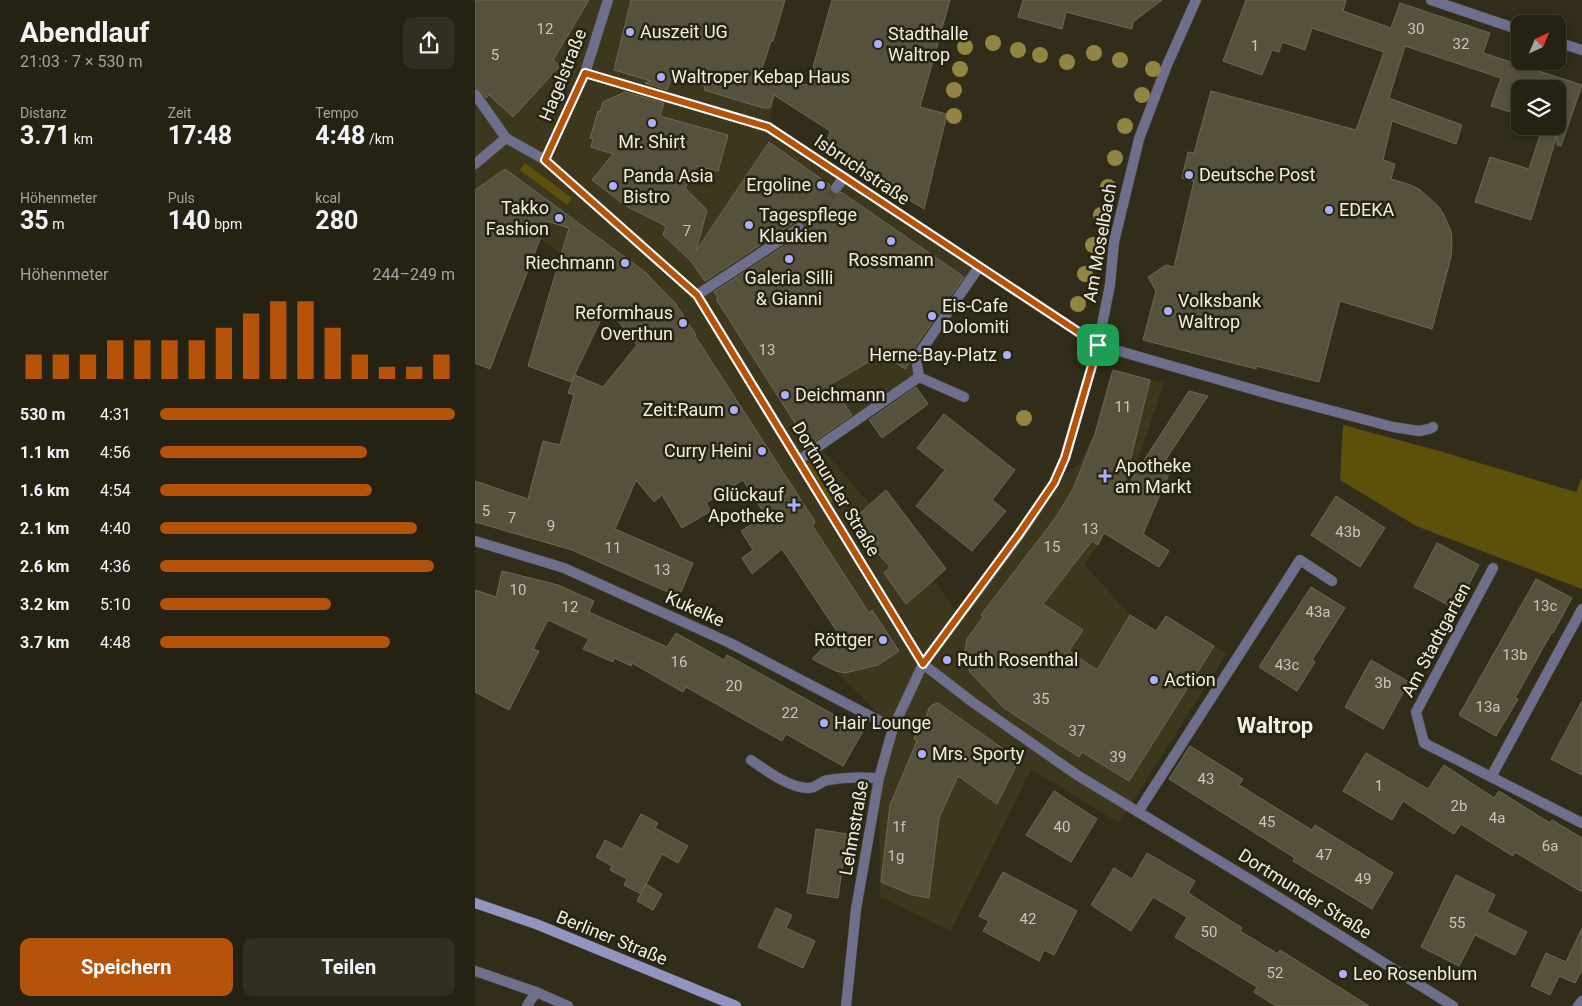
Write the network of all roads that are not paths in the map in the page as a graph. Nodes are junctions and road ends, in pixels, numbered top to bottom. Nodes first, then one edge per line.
1 (609, 0) edge
2 (1196, 0) edge
3 (1431, 0) edge
4 (1511, 27) edge
5 (1566, 45) edge
6 (1582, 50) edge
7 (585, 73) junction
8 (475, 94) edge
9 (506, 138) junction
10 (545, 160) junction
11 (475, 164) edge
12 (844, 177) junction
13 (836, 188) tunnel mouth
14 (799, 228) tunnel mouth
15 (979, 267) junction
16 (697, 295) junction
17 (1098, 345) junction
18 (919, 377) junction
19 (965, 397) dead end
20 (1433, 427) dead end
21 (799, 460) junction
22 (475, 541) edge
23 (1493, 568) dead end
24 (1332, 581) dead end
25 (1582, 609) edge
26 (923, 664) junction
27 (893, 728) junction
28 (751, 760) dead end
29 (1491, 777) junction
30 (879, 778) junction
31 (1138, 812) junction
32 (1581, 819) edge
33 (475, 903) edge
34 (475, 972) edge
35 (536, 992) junction
36 (1582, 1001) edge
37 (527, 1006) edge
38 (568, 1006) edge
39 (736, 1006) edge
40 (846, 1006) edge
41 (1453, 1006) edge
42 (1578, 1006) edge

1 - 7 street, Hagelstraße
2 - 17 street, Am Moselbach
3 - 4 street
5 - 6 street
7 - 10 street, Hagelstraße
7 - 12 street, Isbruchstraße
8 - 9 street
9 - 10 street, Dortmunder Straße
9 - 11 street
10 - 16 street, Dortmunder Straße
12 - 13 street
12 - 15 street, Isbruchstraße
14 - 16 street
15 - 17 street, Isbruchstraße
15 - 18 street
16 - 21 street, Dortmunder Straße
17 - 20 street, Isbruchstraße
17 - 26 street, Am Moselbach
18 - 19 street
18 - 21 street
21 - 26 street, Dortmunder Straße
22 - 27 street, Kukelke
23 - 29 street, Am Stadtgarten
24 - 31 street
25 - 29 street
26 - 27 street, Lehmstraße
26 - 31 street, Dortmunder Straße
27 - 30 street, Lehmstraße
28 - 30 street
29 - 32 street, Am Stadtgarten
30 - 40 street, Lehmstraße
31 - 41 street, Dortmunder Straße
33 - 39 main road, Berliner Straße
34 - 35 street
35 - 37 street
35 - 38 street
36 - 42 street

